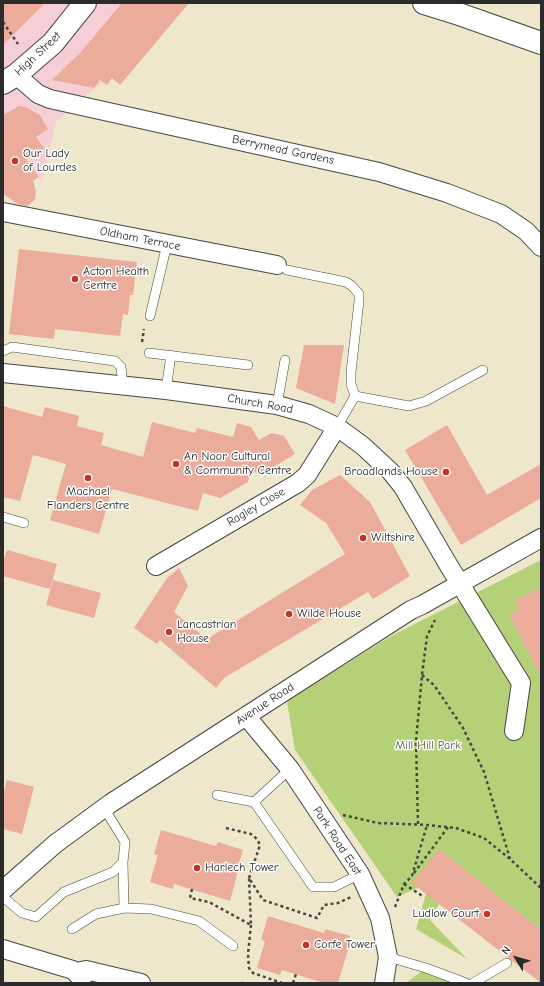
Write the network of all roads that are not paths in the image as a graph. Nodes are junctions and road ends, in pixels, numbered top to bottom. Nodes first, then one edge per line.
1 (85, 3) edge
2 (424, 3) edge
3 (453, 8) edge
4 (541, 44) edge
5 (10, 79) edge
6 (3, 212) edge
7 (166, 244) junction
8 (541, 247) edge
9 (282, 268) joint
10 (150, 316) dead end
11 (3, 351) edge
12 (149, 353) dead end
13 (171, 355) junction
14 (285, 360) dead end
15 (248, 365) dead end
16 (483, 370) dead end
17 (3, 373) edge
18 (123, 386) junction
19 (166, 390) junction
20 (354, 396) junction
21 (277, 405) junction
22 (337, 427) junction
23 (3, 517) edge
24 (24, 523) dead end
25 (539, 542) edge
26 (156, 566) dead end
27 (460, 584) junction
28 (246, 716) junction
29 (514, 731) dead end
30 (290, 769) junction
31 (217, 795) dead end
32 (254, 802) junction
33 (104, 808) junction
34 (123, 862) junction
35 (360, 874) junction
36 (3, 890) edge
37 (3, 897) edge
38 (124, 908) junction
39 (72, 928) dead end
40 (233, 946) dead end
41 (3, 949) edge
42 (388, 957) junction
43 (507, 963) dead end
44 (79, 978) edge
45 (141, 983) edge
46 (384, 983) edge
47 (466, 983) edge
48 (474, 983) edge

1 - 5 main road, High Street
2 - 3 main road
3 - 4 main road
5 - 8 street, Berrymead Gardens
6 - 7 street, Oldham Terrace
7 - 9 street, Oldham Terrace
7 - 10 lane
9 - 20 lane
11 - 18 lane
12 - 13 lane
13 - 15 lane
13 - 19 lane
14 - 21 lane
16 - 20 lane
17 - 18 street, Church Road
18 - 19 street, Church Road
19 - 21 street, Church Road
20 - 22 lane
21 - 22 street, Church Road
22 - 26 street, Ragley Close
22 - 27 street, Church Road
23 - 24 lane
25 - 27 street, Avenue Road
27 - 28 street, Avenue Road
27 - 29 street, Church Road
28 - 30 street, Park Road East
28 - 33 street, Avenue Road
30 - 32 lane
30 - 35 street, Park Road East
31 - 32 lane
32 - 35 lane
33 - 34 lane
33 - 36 street, Avenue Road
34 - 37 lane
34 - 38 lane
35 - 42 street, Park Road East
38 - 39 lane
38 - 40 lane
41 - 44 street
42 - 46 street, Park Road East
42 - 47 lane
43 - 48 lane
44 - 45 street

